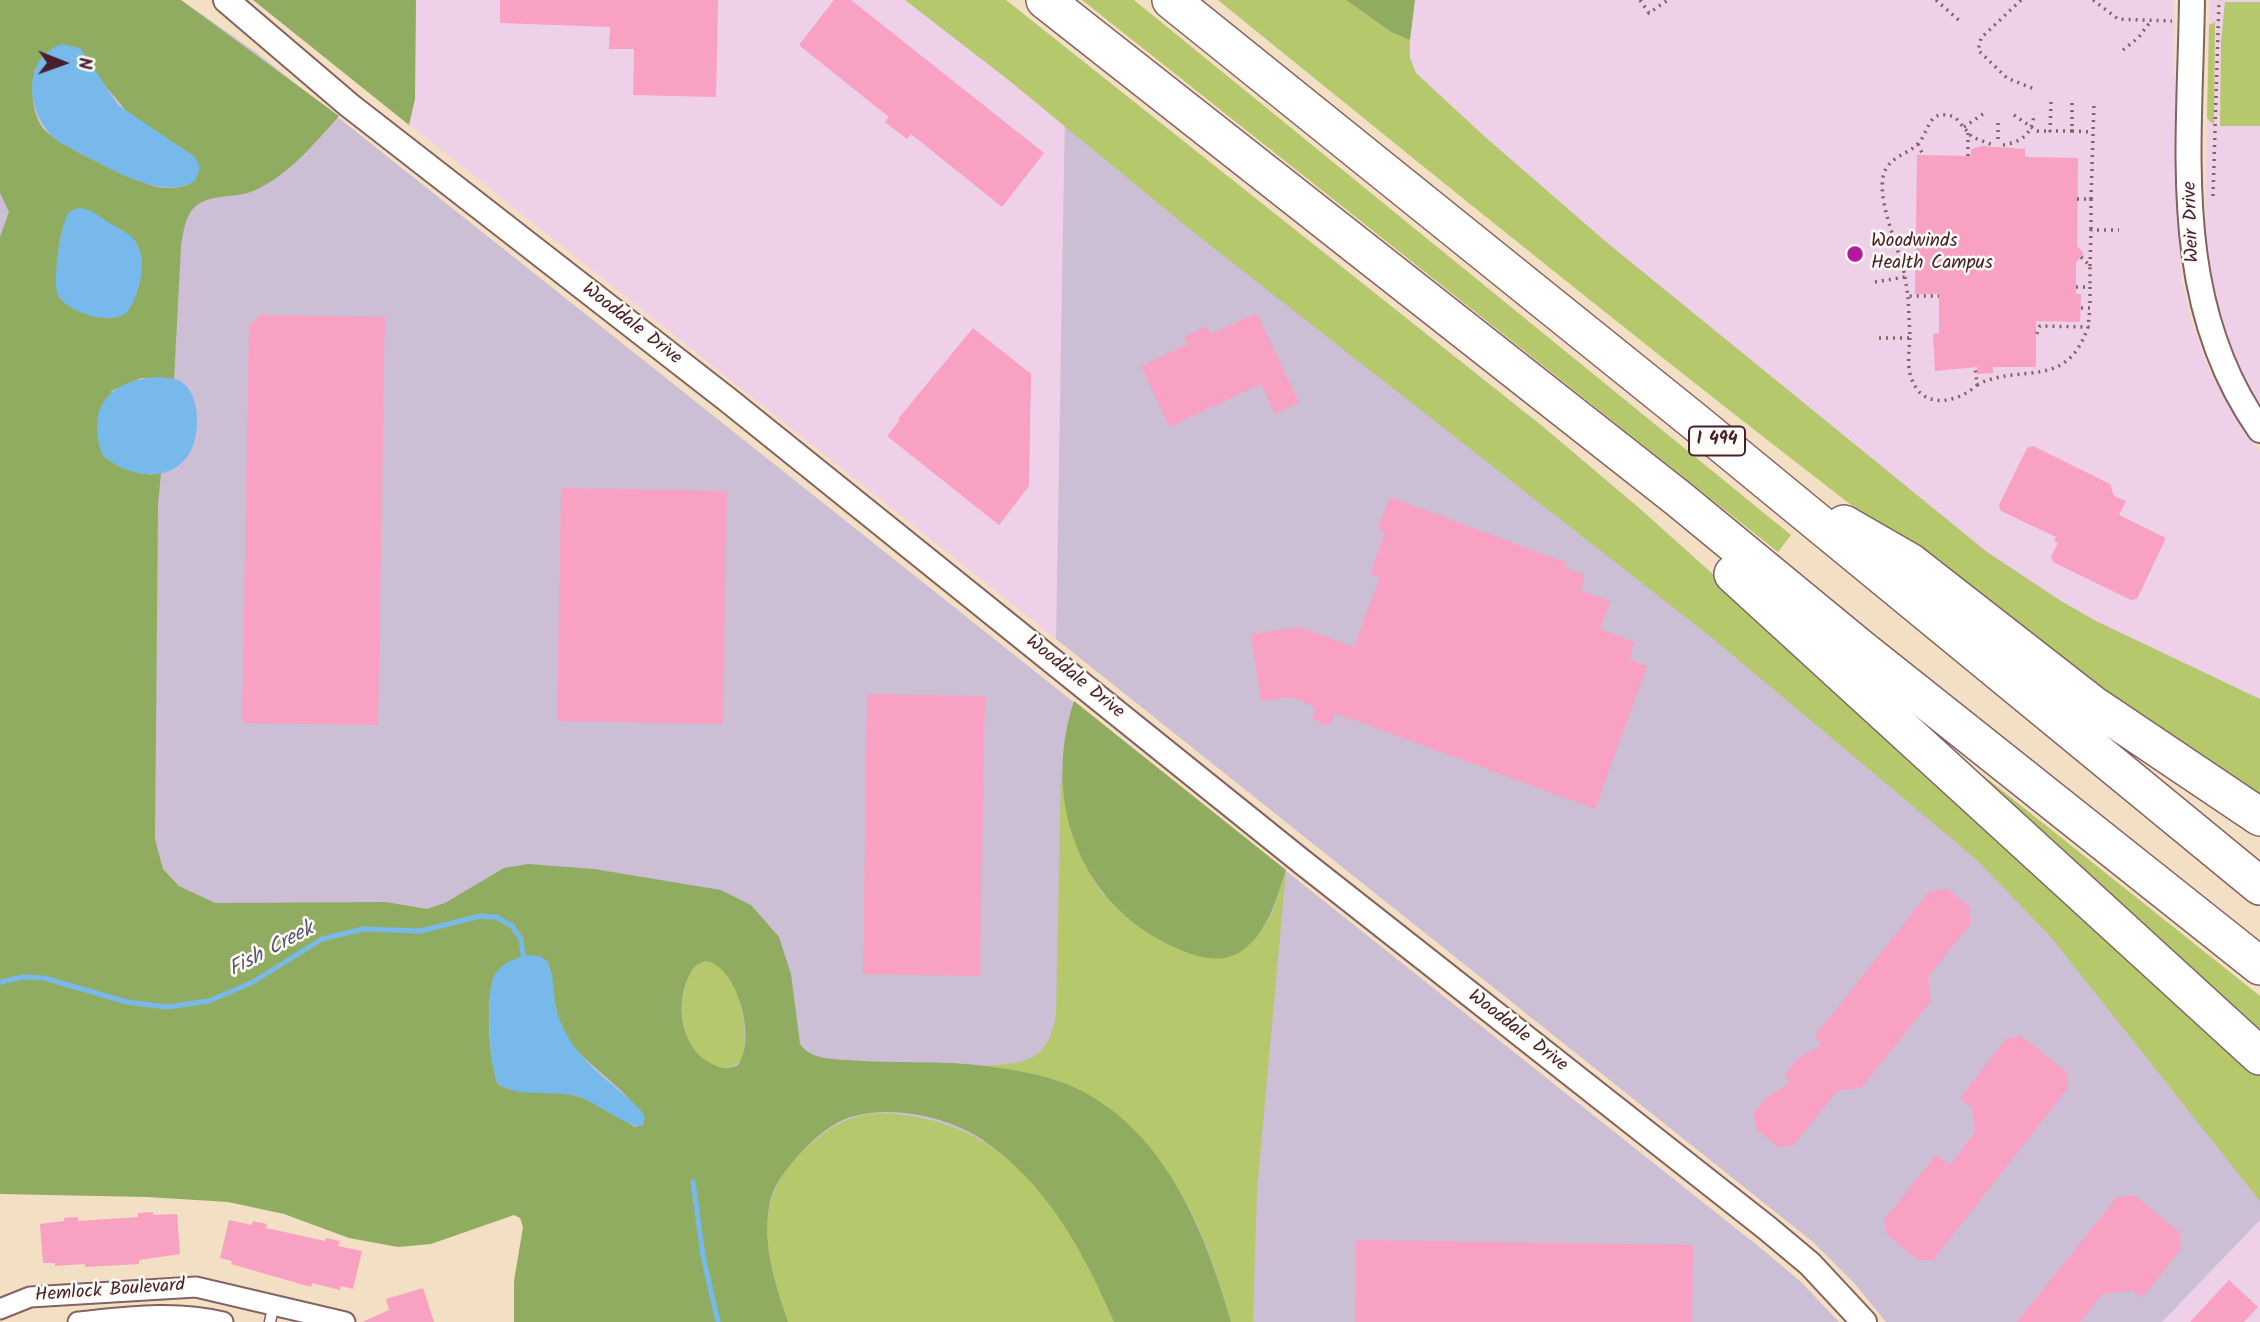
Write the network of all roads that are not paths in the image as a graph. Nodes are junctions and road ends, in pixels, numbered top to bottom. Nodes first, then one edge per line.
1 (205, 0) edge
2 (226, 0) edge
3 (1045, 0) edge
4 (1171, 0) edge
5 (2192, 0) edge
6 (276, 44) junction
7 (2260, 429) edge
8 (1749, 470) junction
9 (1679, 499) junction
10 (2260, 817) edge
11 (2260, 886) edge
12 (2260, 967) edge
13 (2260, 1056) edge
14 (0, 1309) edge
15 (84, 1310) edge
16 (272, 1313) edge
17 (223, 1322) edge
18 (345, 1322) edge
19 (1864, 1322) edge

1 - 6 street, Wooddale Drive
2 - 6 street, Wooddale Drive
3 - 9 highway
4 - 8 highway, I 494
5 - 7 street, Weir Drive
6 - 19 street, Wooddale Drive
8 - 10 highway
8 - 11 highway, I 494
9 - 12 highway
9 - 13 highway
14 - 15 street, Hemlock Boulevard
15 - 16 street, Hemlock Boulevard
15 - 17 street, Hemlock Boulevard
16 - 18 street, Hemlock Boulevard

